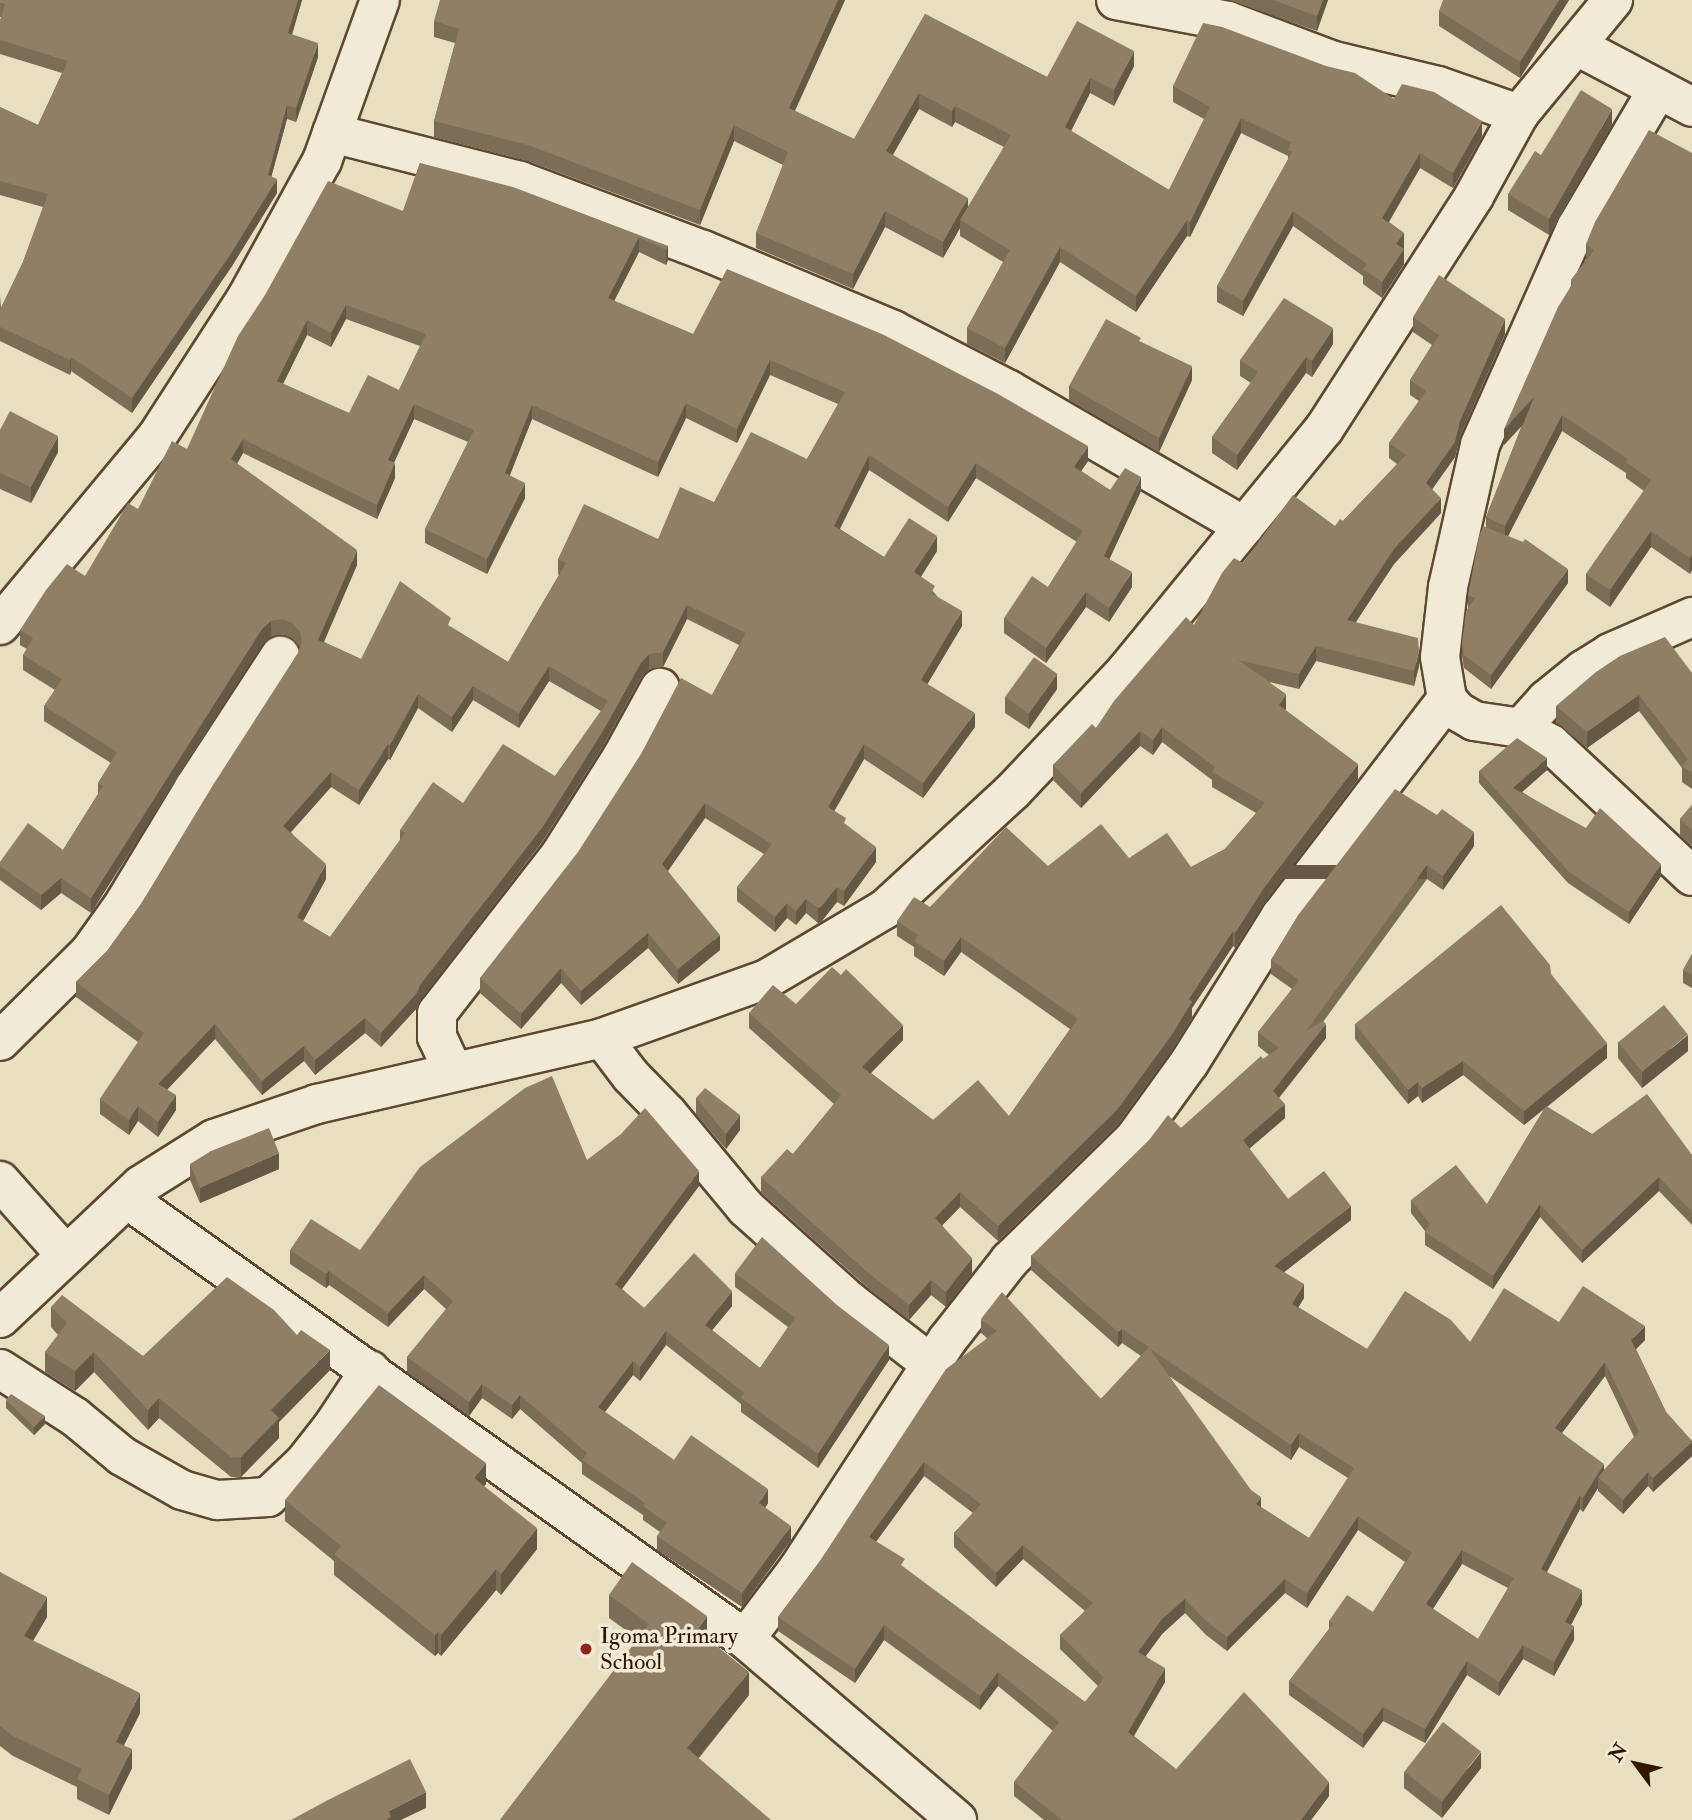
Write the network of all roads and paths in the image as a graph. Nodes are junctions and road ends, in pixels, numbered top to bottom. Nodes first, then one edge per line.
1 (380, 0) edge
2 (1116, 0) edge
3 (1612, 0) edge
4 (1182, 6) edge
5 (1577, 46) junction
6 (1658, 89) junction
7 (1692, 107) edge
8 (1520, 114) junction
9 (332, 133) junction
10 (1244, 526) junction
11 (1692, 617) edge
12 (0, 625) edge
13 (280, 656) dead end
14 (660, 688) dead end
15 (1447, 699) junction
16 (1521, 728) junction
17 (1692, 876) edge
18 (602, 1038) junction
19 (0, 1041) edge
20 (453, 1071) junction
21 (0, 1181) edge
22 (127, 1199) junction
23 (65, 1255) junction
24 (0, 1318) edge
25 (930, 1364) junction
26 (0, 1369) edge
27 (370, 1370) junction
28 (745, 1639) junction
29 (957, 1820) edge

1 - 9 street
2 - 4 street
3 - 5 street
4 - 8 street
5 - 6 street
5 - 8 street
6 - 7 street
6 - 15 street
8 - 10 street
9 - 10 street
9 - 12 street
10 - 18 street
11 - 16 street
13 - 19 street
14 - 20 street
15 - 16 street
15 - 25 street
16 - 17 street
18 - 20 street
18 - 25 street
20 - 22 street
21 - 23 street
22 - 23 street
22 - 27 street
23 - 24 street
25 - 28 street
26 - 27 street
27 - 28 street
28 - 29 street

